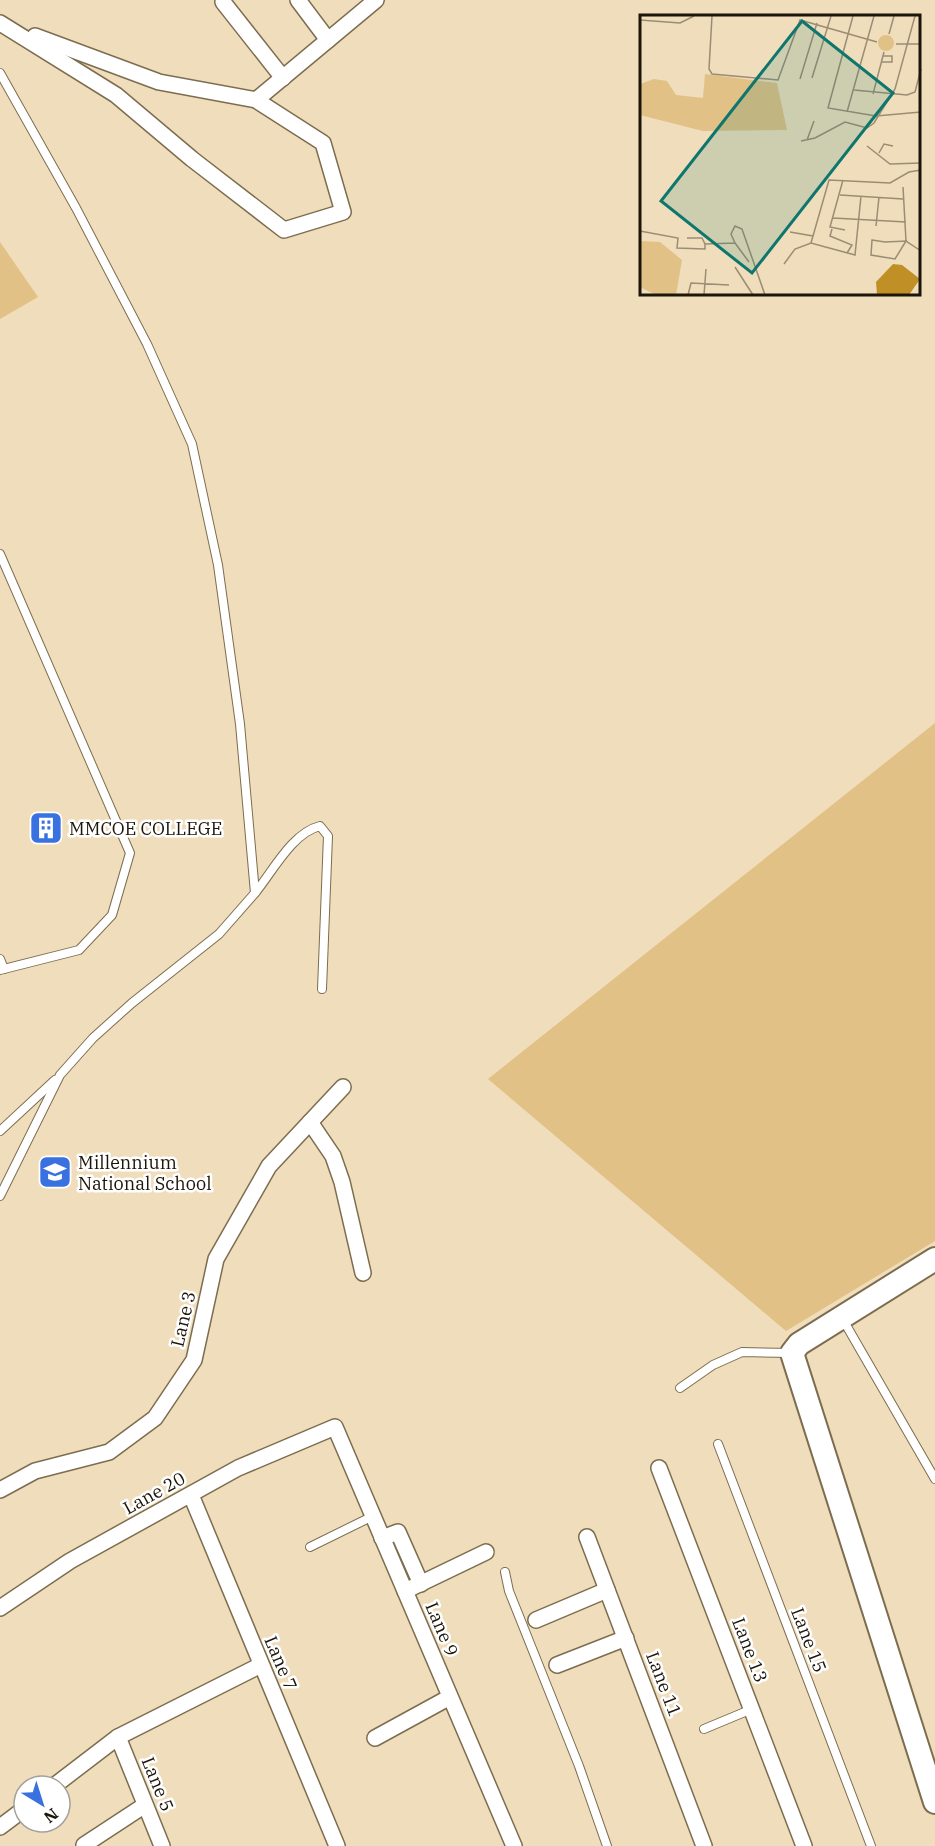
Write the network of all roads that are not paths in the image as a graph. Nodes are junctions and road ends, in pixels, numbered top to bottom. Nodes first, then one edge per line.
1 (298, 0) edge
2 (376, 0) edge
3 (222, 2) dead end
4 (2, 23) edge
5 (328, 40) junction
6 (0, 73) edge
7 (283, 78) junction
8 (256, 100) junction
9 (0, 554) edge
10 (255, 893) junction
11 (0, 959) edge
12 (2, 969) edge
13 (322, 989) dead end
14 (60, 1075) junction
15 (342, 1087) dead end
16 (310, 1122) junction
17 (0, 1131) edge
18 (0, 1196) edge
19 (935, 1259) edge
20 (363, 1273) dead end
21 (842, 1317) junction
22 (792, 1353) junction
23 (680, 1388) dead end
24 (335, 1427) joint
25 (718, 1444) dead end
26 (659, 1468) dead end
27 (935, 1479) edge
28 (0, 1490) edge
29 (191, 1495) junction
30 (373, 1516) junction
31 (587, 1537) dead end
32 (382, 1538) junction
33 (310, 1547) dead end
34 (486, 1552) dead end
35 (505, 1572) dead end
36 (421, 1584) junction
37 (607, 1590) junction
38 (405, 1592) junction
39 (0, 1608) edge
40 (536, 1620) dead end
41 (626, 1638) junction
42 (261, 1665) junction
43 (557, 1665) dead end
44 (450, 1697) junction
45 (752, 1709) junction
46 (704, 1729) dead end
47 (118, 1737) junction
48 (375, 1738) dead end
49 (70, 1774) edge
50 (935, 1802) edge
51 (145, 1805) junction
52 (84, 1845) edge
53 (162, 1846) edge
54 (337, 1846) edge
55 (514, 1846) edge
56 (607, 1846) edge
57 (704, 1846) edge
58 (804, 1846) edge
59 (871, 1846) edge

1 - 5 street
2 - 5 street
3 - 7 street
4 - 8 street
4 - 8 street
5 - 7 street
6 - 10 lane
7 - 8 street
9 - 12 lane
10 - 13 lane
10 - 14 lane
11 - 12 lane
14 - 17 lane
14 - 18 lane
15 - 16 street, Lane 3
16 - 20 street
16 - 28 street, Lane 3
19 - 21 street
21 - 22 street
21 - 27 lane
22 - 23 lane
22 - 50 street
24 - 29 street, Lane 20
24 - 30 street, Lane 9
25 - 59 lane, Lane 15
26 - 45 street, Lane 13
29 - 39 street, Lane 20
29 - 42 street, Lane 7
30 - 32 street, Lane 9
30 - 33 lane
31 - 37 street, Lane 11
32 - 36 street
32 - 38 street, Lane 9
34 - 36 street
35 - 56 lane
36 - 38 street
37 - 40 street
37 - 41 street, Lane 11
38 - 44 street, Lane 9
41 - 43 street
41 - 57 street, Lane 11
42 - 47 street
42 - 54 street, Lane 7
44 - 48 street
44 - 55 street, Lane 9
45 - 46 lane
45 - 58 street, Lane 13
47 - 49 street
47 - 51 street, Lane 5
51 - 52 street
51 - 53 street, Lane 5

